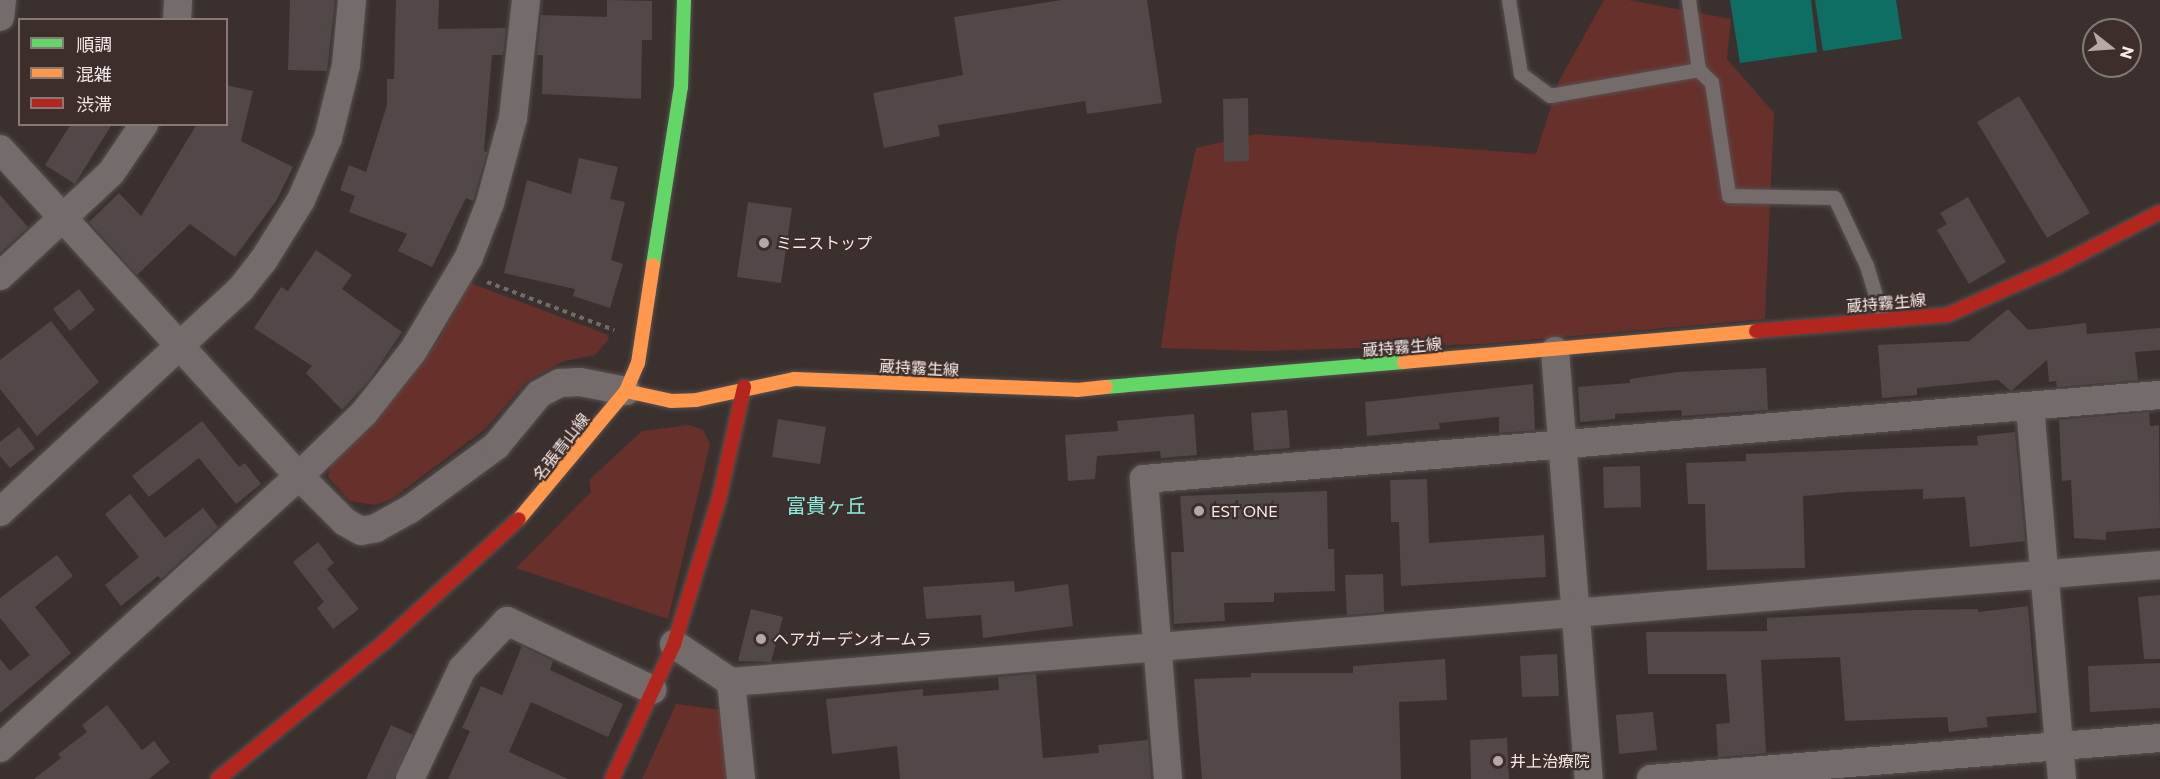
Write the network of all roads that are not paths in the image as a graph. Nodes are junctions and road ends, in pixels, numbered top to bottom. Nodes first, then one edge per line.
1 (2, 0) edge
2 (178, 0) edge
3 (352, 0) edge
4 (526, 0) edge
5 (684, 0) edge
6 (1509, 0) edge
7 (1689, 0) edge
8 (0, 17) edge
9 (177, 18) edge
10 (1699, 70) junction
11 (143, 126) edge
12 (0, 149) edge
13 (2160, 212) edge
14 (63, 219) junction
15 (0, 276) edge
16 (1883, 319) junction
17 (180, 346) junction
18 (1555, 351) junction
19 (744, 387) junction
20 (626, 391) junction
21 (2160, 395) edge
22 (2030, 406) junction
23 (1562, 444) junction
24 (299, 476) junction
25 (0, 512) edge
26 (2160, 565) edge
27 (2045, 574) junction
28 (1577, 614) junction
29 (674, 644) junction
30 (1155, 648) junction
31 (731, 682) junction
32 (653, 690) junction
33 (2160, 738) edge
34 (2060, 746) junction
35 (0, 748) edge
36 (218, 779) edge
37 (410, 779) edge
38 (612, 779) edge
39 (741, 779) edge
40 (1168, 779) edge
41 (1589, 779) edge
42 (1651, 779) edge
43 (2062, 779) edge

1 - 8 street
2 - 9 street
3 - 17 street
4 - 24 street
5 - 20 main road, 名張青山線
6 - 10 lane
7 - 10 lane
10 - 16 lane
11 - 14 street
12 - 14 street
13 - 16 main road, 蔵持霧生線
14 - 15 street
14 - 17 street
16 - 18 main road, 蔵持霧生線
17 - 24 street
17 - 25 street
18 - 19 main road, 蔵持霧生線
18 - 23 street
19 - 20 main road, 蔵持霧生線
19 - 29 main road
20 - 24 street
20 - 36 main road, 名張青山線
21 - 22 street
22 - 23 street
22 - 27 street
23 - 28 street
23 - 30 street
24 - 35 street
26 - 27 street
27 - 28 street
27 - 34 street
28 - 30 street
28 - 41 street
29 - 31 street
29 - 32 main road
30 - 31 street
30 - 40 street
31 - 39 street
32 - 37 street
32 - 38 main road
33 - 34 street
34 - 42 street
34 - 43 street

